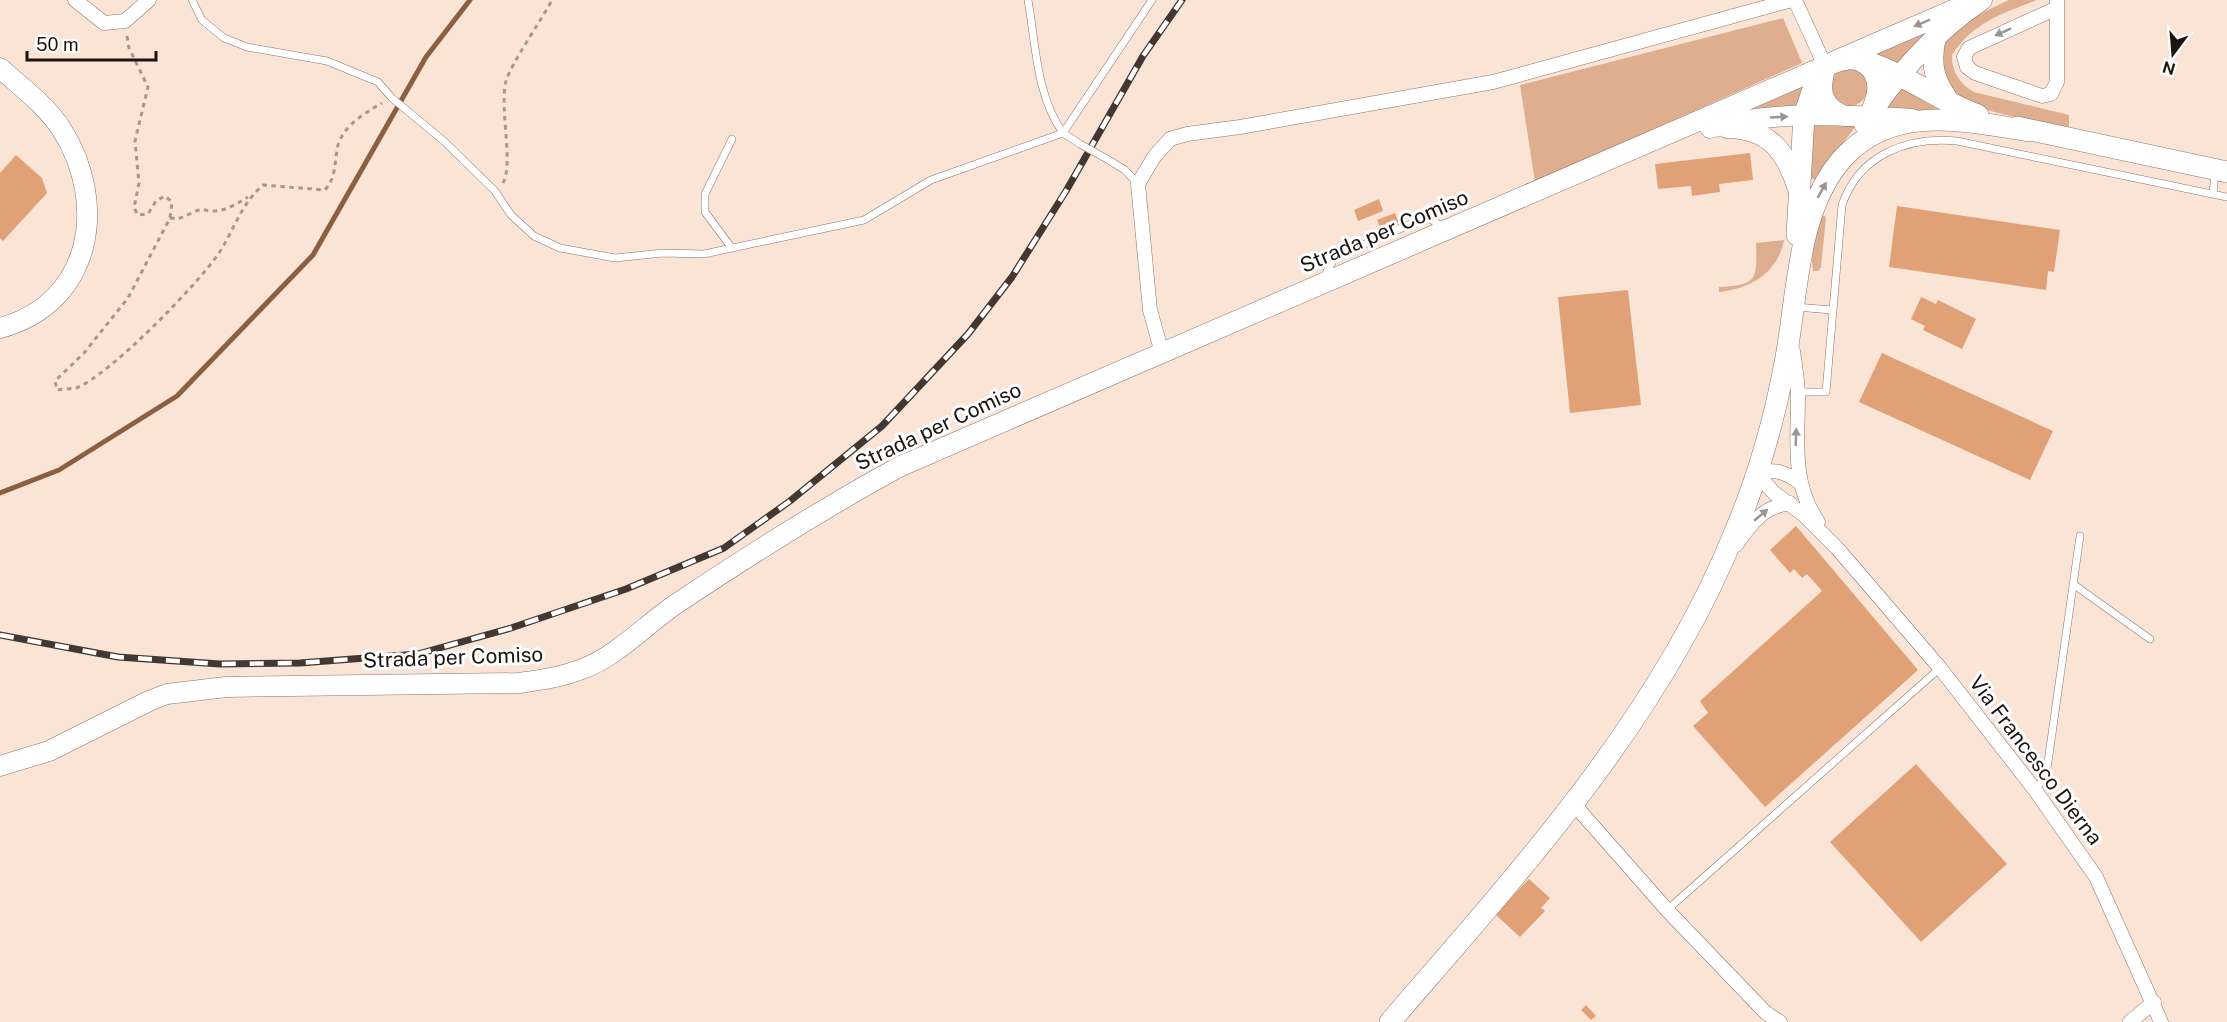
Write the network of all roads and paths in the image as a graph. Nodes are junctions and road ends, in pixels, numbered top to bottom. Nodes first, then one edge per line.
1 (75, 0) edge
2 (149, 0) edge
3 (192, 0) edge
4 (552, 0) edge
5 (1028, 0) edge
6 (1152, 0) edge
7 (1794, 0) edge
8 (1976, 0) edge
9 (1982, 0) edge
10 (2057, 4) edge
11 (125, 21) junction
12 (1936, 37) junction
13 (1858, 60) junction
14 (1827, 65) junction
15 (0, 68) edge
16 (1900, 78) junction
17 (392, 98) junction
18 (1953, 106) junction
19 (1804, 116) junction
20 (1845, 116) junction
21 (1869, 117) junction
22 (1912, 119) junction
23 (1707, 129) junction
24 (2030, 130) junction
25 (1063, 133) junction
26 (732, 139) dead end
27 (1641, 147) junction
28 (1844, 157) junction
29 (2221, 171) edge
30 (1138, 184) junction
31 (495, 191) junction
32 (1799, 191) junction
33 (2213, 194) junction
34 (249, 196) junction
35 (2227, 197) edge
36 (170, 218) junction
37 (731, 248) junction
38 (1795, 308) junction
39 (1832, 310) junction
40 (0, 328) edge
41 (1791, 333) junction
42 (1162, 353) junction
43 (1798, 392) junction
44 (1758, 475) junction
45 (1800, 483) junction
46 (1790, 503) junction
47 (2080, 536) dead end
48 (1837, 548) junction
49 (1716, 574) junction
50 (2073, 584) junction
51 (2150, 639) dead end
52 (1940, 668) junction
53 (0, 766) edge
54 (2035, 790) junction
55 (1572, 802) junction
56 (1667, 910) junction
57 (2154, 1002) junction
58 (1768, 1018) edge
59 (1390, 1022) edge
60 (1780, 1022) edge
61 (2130, 1022) edge
62 (2161, 1022) edge

1 - 11 street
2 - 11 street
3 - 17 lane
4 - 31 path
5 - 25 lane
6 - 25 lane
7 - 14 street
7 - 30 street
8 -> 14 main road, Strada per Comiso
9 - 12 main road
10 -> 10 street
11 - 36 path
12 - 16 main road
12 - 18 main road
13 - 14 main road
13 - 16 main road
13 - 21 main road
14 - 19 main road
14 - 20 main road
14 - 27 main road, Strada per Comiso
15 - 40 main road
16 - 18 main road
16 - 21 main road
17 - 31 lane
17 - 34 path
18 - 24 main road
19 - 20 main road
23 -> 19 main road
19 - 32 main road
20 - 21 main road
21 - 22 main road
21 - 28 main road
22 - 24 main road
22 - 28 main road
23 - 27 main road
23 - 32 main road
24 - 29 main road
25 - 30 lane, bridge
25 - 37 lane
26 - 37 lane
27 - 42 main road, Strada per Comiso
38 -> 28 main road
29 - 33 lane
30 - 42 street
31 - 37 lane
32 - 38 main road
33 - 35 lane
33 - 39 lane
34 - 36 path
34 - 36 path
38 - 39 lane
38 - 41 main road
39 - 43 lane
41 - 43 street
41 - 44 main road
42 - 53 main road, Strada per Comiso
45 -> 43 street
44 - 45 street
44 - 46 street
44 - 49 main road
45 - 48 street
46 - 48 street
49 -> 46 street
47 - 50 lane
48 - 52 street, Via Francesco Dierna
49 - 55 main road
50 - 51 lane
50 - 54 lane
52 - 54 street, Via Francesco Dierna
52 - 56 lane
54 - 57 street, Via Francesco Dierna
55 - 56 street
55 - 59 main road
56 - 58 street
57 - 61 street
57 - 62 street, Via Francesco Dierna
58 - 60 street

